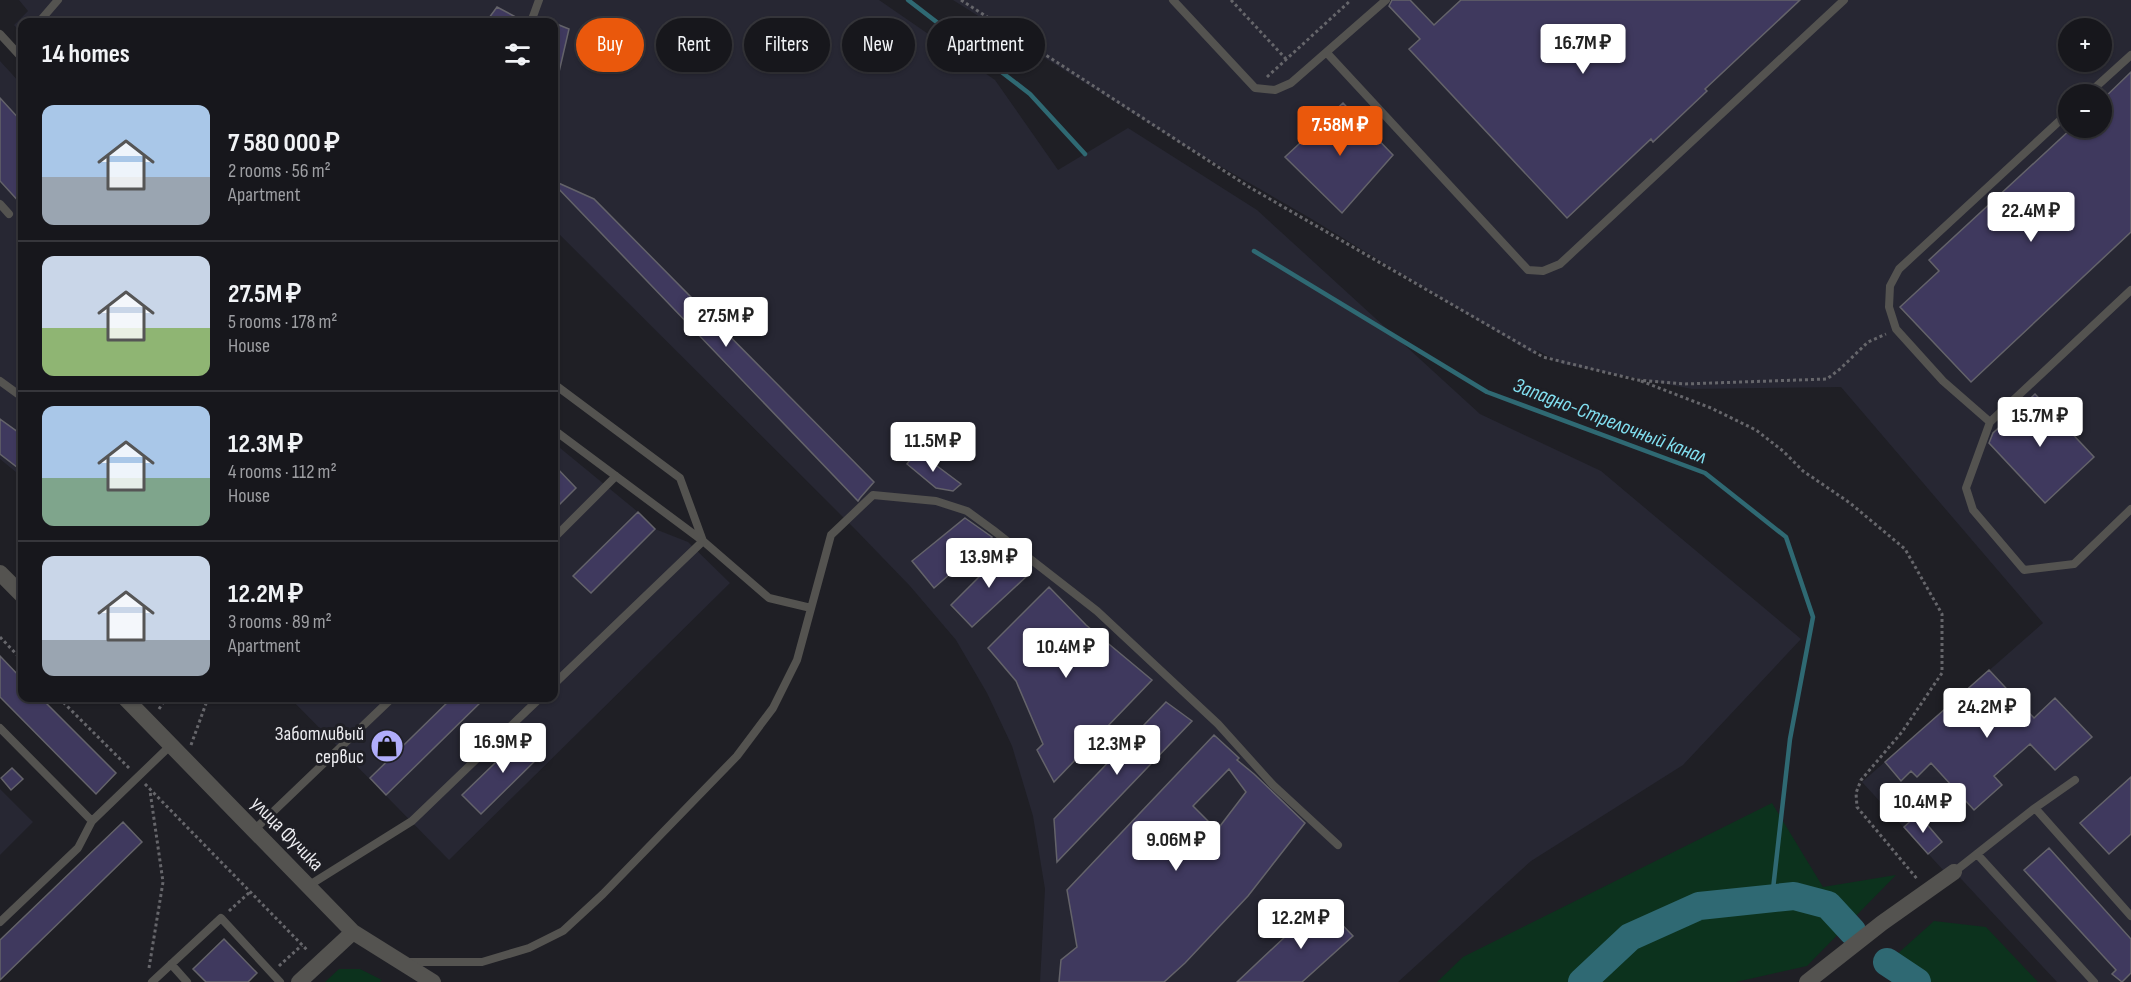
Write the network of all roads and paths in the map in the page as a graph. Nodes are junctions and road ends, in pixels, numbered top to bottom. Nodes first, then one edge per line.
1 (58, 0) edge
2 (539, 0) edge
3 (961, 0) edge
4 (1173, 0) edge
5 (1231, 0) edge
6 (1351, 0) edge
7 (1386, 0) edge
8 (1844, 0) edge
9 (42, 18) edge
10 (532, 18) edge
11 (0, 34) edge
12 (18, 48) edge
13 (16, 51) junction
14 (18, 53) edge
15 (1327, 53) junction
16 (2131, 55) edge
17 (1286, 59) junction
18 (2099, 84) edge
19 (1255, 88) junction
20 (2058, 121) edge
21 (0, 204) edge
22 (9, 214) dead end
23 (2131, 290) edge
24 (1896, 329) junction
25 (1637, 380) junction
26 (0, 381) edge
27 (558, 387) edge
28 (18, 394) edge
29 (1990, 422) junction
30 (558, 433) edge
31 (616, 476) junction
32 (2131, 509) edge
33 (558, 534) edge
34 (703, 541) junction
35 (0, 573) edge
36 (18, 591) edge
37 (811, 608) junction
38 (0, 637) edge
39 (18, 656) edge
40 (558, 680) edge
41 (63, 702) edge
42 (129, 702) edge
43 (207, 702) edge
44 (388, 702) edge
45 (536, 702) edge
46 (0, 728) edge
47 (171, 745) junction
48 (185, 760) junction
49 (138, 778) junction
50 (2075, 780) dead end
51 (149, 789) junction
52 (2035, 808) junction
53 (92, 821) junction
54 (254, 830) junction
55 (1338, 845) dead end
56 (1977, 855) junction
57 (1954, 872) joint
58 (307, 886) junction
59 (1927, 891) junction
60 (250, 892) junction
61 (2131, 916) edge
62 (221, 918) junction
63 (0, 922) edge
64 (353, 932) junction
65 (302, 945) junction
66 (319, 963) junction
67 (400, 963) junction
68 (171, 964) junction
69 (149, 971) dead end
70 (272, 973) junction
71 (431, 981) edge
72 (152, 982) edge
73 (187, 982) edge
74 (280, 982) edge
75 (299, 982) edge
76 (1807, 982) edge
77 (2094, 982) edge

1 - 9 lane
2 - 10 lane
3 - 25 path
4 - 19 lane
5 - 17 path
6 - 17 path
7 - 15 lane
8 - 15 lane
11 - 13 lane
12 - 13 lane
13 - 14 lane
15 - 19 lane
16 - 18 lane
17 - 19 path
20 - 24 lane
21 - 22 lane
23 - 29 lane
24 - 25 path
24 - 29 lane
25 - 59 path
26 - 28 lane
27 - 34 lane
29 - 32 lane
30 - 31 lane
31 - 33 lane
31 - 34 lane
34 - 37 lane
34 - 40 lane
35 - 36 street
37 - 55 lane
37 - 67 lane
38 - 39 path
41 - 49 path
42 - 47 street, улица Фучика
43 - 48 path
44 - 54 lane
45 - 58 lane
46 - 53 lane
47 - 48 street, улица Фучика
47 - 49 lane
48 - 54 street, улица Фучика
49 - 51 path
49 - 53 lane
50 - 52 lane
51 - 60 path
51 - 69 path
52 - 56 lane
52 - 61 lane
53 - 63 lane
54 - 58 street, улица Фучика
56 - 57 lane
56 - 77 lane
57 - 59 street
58 - 64 street, улица Фучика
59 - 76 street
60 - 62 path
60 - 65 path
62 - 68 lane
62 - 70 lane
64 - 66 street
64 - 67 street, улица Фучика
65 - 66 path
65 - 70 path
66 - 75 street
67 - 71 street, улица Фучика
68 - 72 lane
68 - 73 lane
70 - 74 lane

